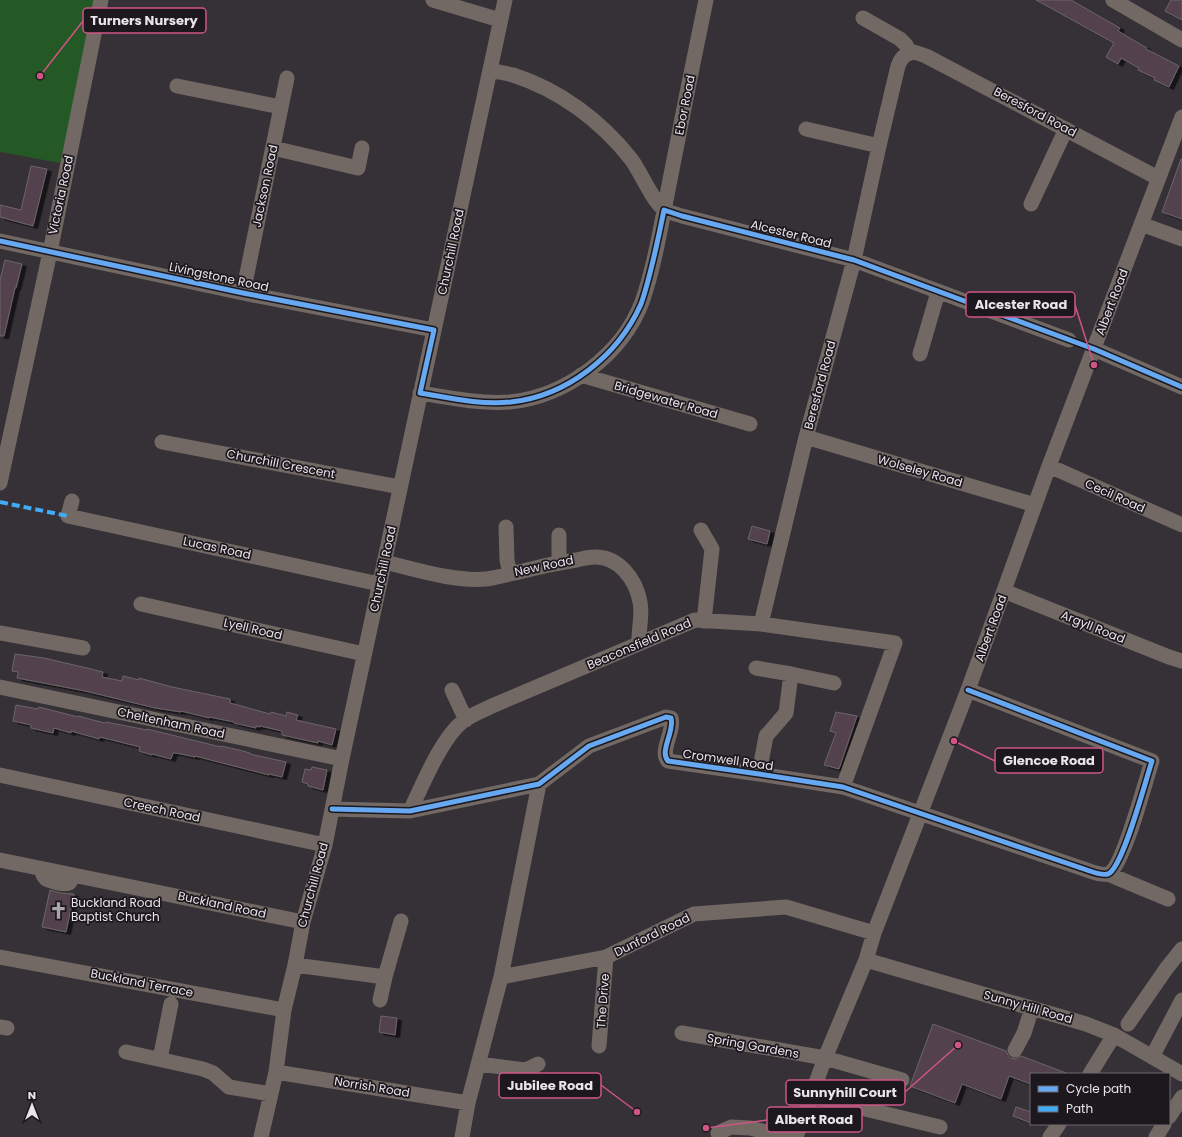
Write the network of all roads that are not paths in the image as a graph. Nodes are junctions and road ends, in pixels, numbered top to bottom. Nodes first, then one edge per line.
1 (101, 0) edge
2 (432, 0) edge
3 (505, 0) edge
4 (706, 0) edge
5 (1113, 0) edge
6 (1137, 5) edge
7 (863, 18) dead end
8 (500, 20) junction
9 (1182, 40) edge
10 (910, 53) junction
11 (490, 70) junction
12 (287, 78) dead end
13 (177, 86) dead end
14 (281, 107) junction
15 (1182, 117) edge
16 (806, 129) dead end
17 (1066, 129) junction
18 (879, 146) junction
19 (273, 148) junction
20 (362, 148) dead end
21 (1158, 178) junction
22 (1031, 204) dead end
23 (664, 210) junction
24 (1141, 224) junction
25 (1182, 239) edge
26 (0, 241) edge
27 (50, 252) junction
28 (854, 260) junction
29 (938, 292) junction
30 (243, 293) junction
31 (434, 330) junction
32 (1069, 340) dead end
33 (1094, 349) junction
34 (920, 354) dead end
35 (581, 375) junction
36 (1182, 387) edge
37 (420, 393) junction
38 (750, 424) dead end
39 (806, 437) junction
40 (162, 442) dead end
41 (1049, 466) junction
42 (0, 483) edge
43 (400, 486) junction
44 (72, 501) dead end
45 (1035, 505) junction
46 (1182, 525) edge
47 (506, 527) dead end
48 (701, 530) dead end
49 (559, 535) dead end
50 (384, 562) junction
51 (559, 563) junction
52 (510, 574) junction
53 (379, 584) junction
54 (1004, 591) junction
55 (141, 604) dead end
56 (704, 621) junction
57 (761, 624) junction
58 (0, 633) edge
59 (639, 644) junction
60 (83, 648) dead end
61 (364, 654) junction
62 (1182, 660) edge
63 (756, 668) dead end
64 (791, 674) junction
65 (834, 682) dead end
66 (0, 687) edge
67 (452, 690) dead end
68 (968, 690) junction
69 (466, 720) junction
70 (342, 759) junction
71 (0, 774) edge
72 (759, 774) junction
73 (539, 784) junction
74 (843, 787) junction
75 (332, 809) junction
76 (410, 811) junction
77 (920, 814) junction
78 (325, 845) junction
79 (0, 860) edge
80 (1108, 874) junction
81 (1168, 899) dead end
82 (400, 921) dead end
83 (303, 922) junction
84 (874, 933) junction
85 (1182, 949) edge
86 (0, 957) edge
87 (606, 957) junction
88 (866, 960) junction
89 (294, 965) junction
90 (384, 977) junction
91 (501, 977) junction
92 (380, 1000) dead end
93 (1182, 1000) edge
94 (171, 1004) dead end
95 (1032, 1008) junction
96 (284, 1010) junction
97 (1128, 1024) dead end
98 (682, 1033) dead end
99 (1114, 1035) junction
100 (599, 1046) dead end
101 (1015, 1050) dead end
102 (126, 1052) dead end
103 (1152, 1057) junction
104 (825, 1058) junction
105 (160, 1059) junction
106 (479, 1064) junction
107 (538, 1064) dead end
108 (276, 1072) junction
109 (1091, 1073) edge
110 (1182, 1074) edge
111 (902, 1080) dead end
112 (271, 1094) junction
113 (811, 1096) junction
114 (1182, 1097) edge
115 (468, 1103) junction
116 (1170, 1115) edge
117 (1058, 1125) edge
118 (1163, 1125) edge
119 (940, 1127) dead end
120 (718, 1133) dead end
121 (261, 1137) edge
122 (462, 1137) edge
123 (787, 1137) edge
124 (796, 1137) edge
125 (1050, 1137) edge
126 (1156, 1137) edge

1 - 27 street, Victoria Road
2 - 8 street
3 - 8 street, Churchill Road
4 - 23 street, Ebor Road
5 - 6 street
6 - 9 street
7 - 10 street
8 - 11 street, Churchill Road
10 - 17 street, Beresford Road
10 - 18 street, Beresford Road
11 - 23 street
11 - 31 street, Churchill Road
12 - 14 street, Jackson Road
13 - 14 street
14 - 19 street, Jackson Road
15 - 21 street, Albert Road
16 - 18 street
17 - 21 street, Beresford Road
17 - 22 street
18 - 28 street, Beresford Road
19 - 20 street
19 - 30 street, Jackson Road
21 - 24 street, Albert Road
23 - 28 street, Alcester Road
23 - 35 street, Ebor Road
24 - 25 street
24 - 33 street, Albert Road
26 - 27 street, Livingstone Road
27 - 30 street, Livingstone Road
27 - 42 street, Victoria Road
28 - 29 street, Alcester Road
28 - 39 street, Beresford Road
29 - 32 street, Alcester Road
29 - 34 street
30 - 31 street, Livingstone Road
31 - 37 street, Churchill Road
33 - 36 street
33 - 41 street, Albert Road
35 - 37 street, Ebor Road
35 - 38 street, Bridgewater Road
37 - 43 street, Churchill Road
39 - 45 street, Wolseley Road
39 - 57 street, Beresford Road
40 - 43 street, Churchill Crescent
41 - 45 street, Albert Road
41 - 46 street, Cecil Road
43 - 50 street, Churchill Road
44 - 53 street, Lucas Road
45 - 54 street, Albert Road
47 - 52 street
48 - 56 street
49 - 51 street
50 - 52 street, New Road
50 - 53 street, Churchill Road
51 - 52 street, New Road
51 - 59 street, New Road
53 - 61 street, Churchill Road
54 - 62 street, Argyll Road
54 - 68 street, Albert Road
55 - 61 street, Lyell Road
56 - 57 street, Beaconsfield Road
56 - 59 street, Beaconsfield Road
57 - 74 street, Beaconsfield Road
58 - 60 street
59 - 69 street, Beaconsfield Road
61 - 70 street, Churchill Road
63 - 64 street
64 - 65 street
64 - 72 street
66 - 70 street, Cheltenham Road
67 - 69 street
68 - 77 street, Albert Road
68 - 80 street
69 - 76 street, Beaconsfield Road
70 - 75 street, Churchill Road
71 - 78 street, Creech Road
72 - 73 street, Cromwell Road
72 - 74 street, Cromwell Road
73 - 76 street, Cromwell Road
73 - 91 street
74 - 77 street, Cromwell Road
75 - 76 street, Cromwell Road
75 - 78 street, Churchill Road
77 - 80 street, Cromwell Road
77 - 84 street, Albert Road
78 - 83 street, Churchill Road
79 - 83 street, Buckland Road
80 - 81 street, Cromwell Road
82 - 90 street
83 - 89 street, Churchill Road
84 - 87 street, Dunford Road
84 - 88 street, Albert Road
85 - 97 street
86 - 96 street, Buckland Terrace
87 - 91 street, Dunford Road
87 - 100 street, The Drive
88 - 95 street, Sunny Hill Road
88 - 104 street, Albert Road
89 - 90 street
89 - 96 street, Churchill Road
90 - 92 street
91 - 106 street
93 - 103 street
94 - 105 street
95 - 99 street, Sunny Hill Road
95 - 101 street
96 - 108 street, Churchill Road
98 - 104 street, Spring Gardens
99 - 103 street, Sunny Hill Road
99 - 109 street
102 - 105 street
103 - 110 street, Sunny Hill Road
104 - 111 street, Spring Gardens
104 - 113 street, Albert Road
105 - 112 street
106 - 107 street
106 - 115 street
108 - 112 street, Churchill Road
108 - 115 street, Norrish Road
112 - 121 street, Churchill Road
113 - 119 street
113 - 124 street, Albert Road
114 - 116 street
115 - 122 street
117 - 125 street
118 - 126 street
120 - 123 street

